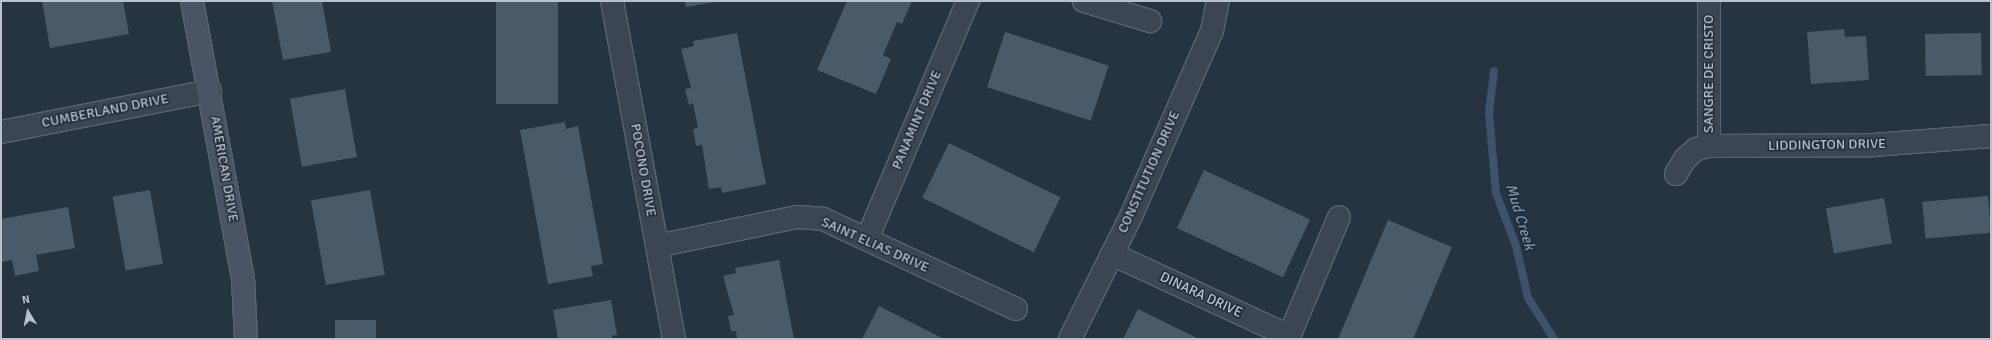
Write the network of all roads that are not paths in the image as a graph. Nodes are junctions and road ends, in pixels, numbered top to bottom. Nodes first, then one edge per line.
1 (192, 1) edge
2 (612, 1) edge
3 (968, 1) edge
4 (1084, 1) edge
5 (1218, 1) edge
6 (1709, 1) edge
7 (1150, 21) dead end
8 (210, 91) junction
9 (1, 132) edge
10 (1991, 136) edge
11 (1709, 146) junction
12 (1676, 174) dead end
13 (1339, 217) dead end
14 (867, 239) junction
15 (657, 246) junction
16 (1112, 254) junction
17 (1016, 309) dead end
18 (1289, 337) edge
19 (246, 339) edge
20 (674, 339) edge
21 (1070, 339) edge

1 - 8 street, AMERICAN DRIVE
2 - 15 street, POCONO DRIVE
3 - 14 street, PANAMINT DRIVE
4 - 7 street
5 - 16 street, CONSTITUTION DRIVE
6 - 11 street, SANGRE DE CRISTO
8 - 9 street, CUMBERLAND DRIVE
8 - 19 street, AMERICAN DRIVE
10 - 11 street, LIDDINGTON DRIVE
11 - 12 street, LIDDINGTON DRIVE
13 - 18 street
14 - 15 street, SAINT ELIAS DRIVE
14 - 17 street, SAINT ELIAS DRIVE
15 - 20 street, POCONO DRIVE
16 - 18 street, DINARA DRIVE
16 - 21 street, CONSTITUTION DRIVE

